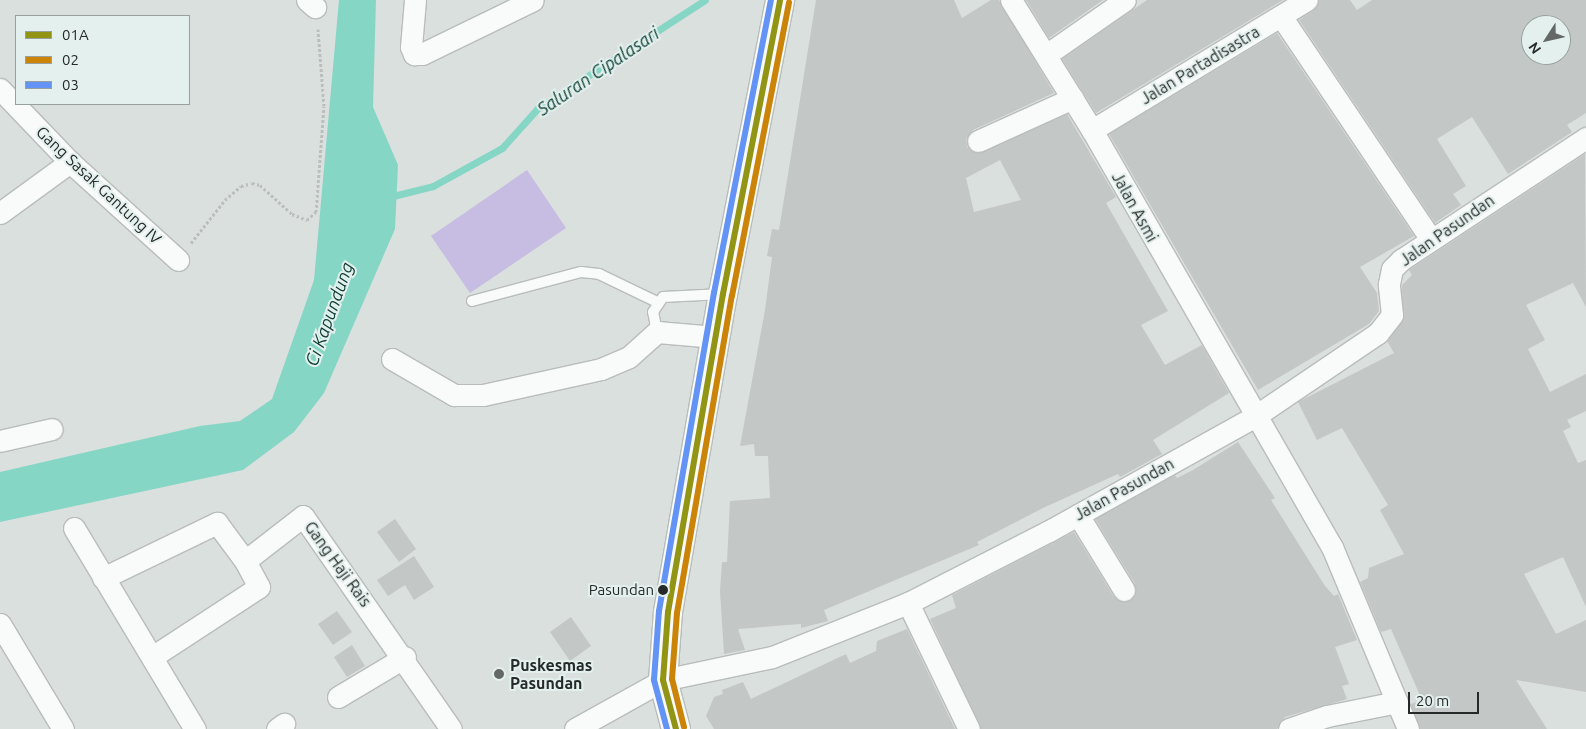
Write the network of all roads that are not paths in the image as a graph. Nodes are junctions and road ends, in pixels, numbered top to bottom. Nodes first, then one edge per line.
1 (415, 0) edge
2 (532, 0) edge
3 (780, 0) edge
4 (1012, 0) edge
5 (1125, 0) edge
6 (1292, 6) edge
7 (1046, 55) junction
8 (0, 89) edge
9 (1073, 98) junction
10 (15, 105) edge
11 (15, 105) edge
12 (1092, 130) junction
13 (1586, 138) edge
14 (978, 141) dead end
15 (70, 162) junction
16 (0, 213) edge
17 (1430, 238) junction
18 (178, 260) road end
19 (722, 294) junction
20 (472, 301) dead end
21 (657, 302) junction
22 (657, 332) junction
23 (716, 337) junction
24 (392, 358) dead end
25 (1254, 416) junction
26 (52, 429) dead end
27 (0, 441) edge
28 (1078, 514) junction
29 (74, 528) dead end
30 (245, 561) junction
31 (103, 578) junction
32 (1124, 590) dead end
33 (908, 602) junction
34 (0, 624) edge
35 (152, 658) junction
36 (405, 658) junction
37 (663, 680) junction
38 (338, 697) dead end
39 (1397, 702) junction
40 (63, 729) edge
41 (194, 729) edge
42 (451, 729) edge
43 (575, 729) edge
44 (676, 729) edge
45 (968, 729) edge
46 (1289, 729) edge
47 (1408, 729) edge

1 - 2 street
3 - 19 main road
4 - 7 street, Jalan Asmi
5 - 7 street
6 - 12 street, Jalan Partadisastra
6 - 17 street
7 - 9 street, Jalan Asmi
8 - 10 street, Gang Sasak Gantung IV
9 - 12 street, Jalan Asmi
9 - 14 street
11 - 15 street, Gang Sasak Gantung IV
12 - 25 street, Jalan Asmi
13 - 17 street, Jalan Pasundan
15 - 16 street
15 - 18 street, Gang Sasak Gantung IV
17 - 25 street, Jalan Pasundan
19 - 21 lane
19 - 23 main road
20 - 21 lane
21 - 22 lane
22 - 23 street
22 - 24 street
23 - 37 main road
25 - 28 street, Jalan Pasundan
25 - 39 street, Jalan Asmi
26 - 27 street
28 - 32 street
28 - 33 street, Jalan Pasundan
29 - 31 street
30 - 31 street
30 - 35 street
30 - 36 street, Gang Haji Rais
31 - 35 street
33 - 37 street, Jalan Pasundan
33 - 45 street
34 - 40 street
35 - 41 street
36 - 38 street
36 - 42 street, Gang Haji Rais
37 - 43 street, Jalan Pasundan
37 - 44 main road
39 - 46 street
39 - 47 street, Jalan Asmi

